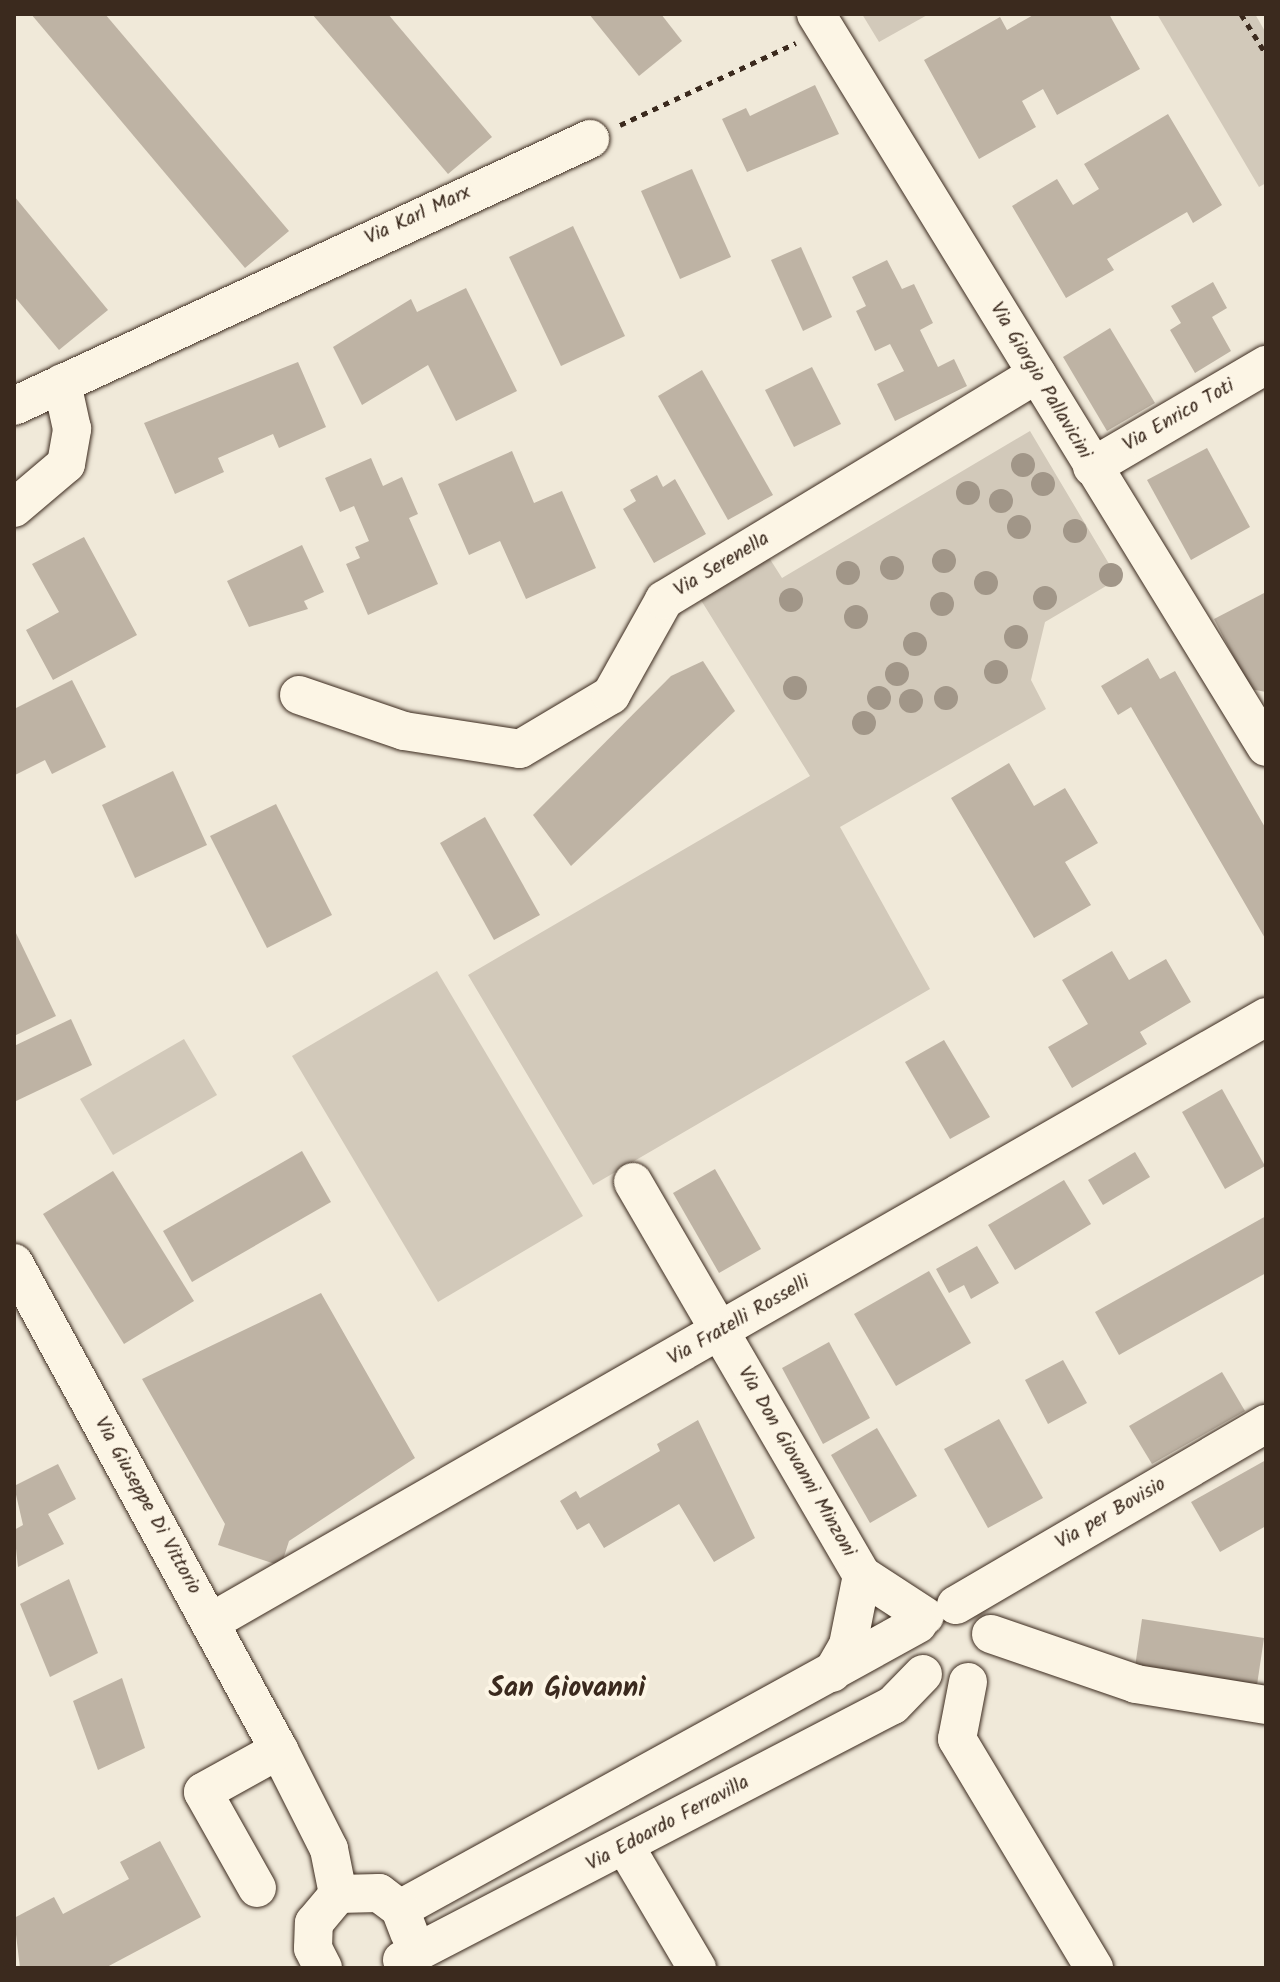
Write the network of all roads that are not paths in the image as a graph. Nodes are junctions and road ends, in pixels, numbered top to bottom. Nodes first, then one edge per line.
1 (820, 22) edge
2 (590, 139) road end
3 (1266, 365) edge
4 (1037, 374) junction
5 (62, 383) junction
6 (14, 406) edge
7 (1092, 467) junction
8 (14, 508) edge
9 (299, 695) dead end
10 (1266, 747) edge
11 (1266, 1017) edge
12 (633, 1182) dead end
13 (14, 1263) edge
14 (720, 1332) junction
15 (1266, 1424) edge
16 (862, 1575) junction
17 (933, 1615) junction
18 (211, 1622) junction
19 (991, 1634) junction
20 (832, 1673) junction
21 (923, 1674) junction
22 (968, 1682) junction
23 (1266, 1705) edge
24 (279, 1750) junction
25 (625, 1846) junction
26 (329, 1849) junction
27 (257, 1888) dead end
28 (338, 1894) junction
29 (390, 1901) junction
30 (399, 1964) edge
31 (318, 1965) edge
32 (697, 1968) edge
33 (1094, 1968) edge

1 - 4 street, Via Giorgio Pallavicini
2 - 5 street, Via Karl Marx
3 - 7 street, Via Enrico Toti
4 - 7 street, Via Giorgio Pallavicini
4 - 9 street, Via Serenella
5 - 6 street, Via Karl Marx
5 - 8 street
7 - 10 street, Via Giorgio Pallavicini
11 - 14 street, Via Fratelli Rosselli
12 - 14 street, Via Don Giovanni Minzoni
13 - 18 street, Via Giuseppe Di Vittorio
14 - 16 street, Via Don Giovanni Minzoni
14 - 18 street, Via Fratelli Rosselli
15 - 17 street, Via per Bovisio
16 - 17 street, Via Don Giovanni Minzoni
16 - 20 street, Via Don Giovanni Minzoni
17 - 19 street
17 - 20 street
17 - 21 street
18 - 24 street, Via Giuseppe Di Vittorio
19 - 22 street
19 - 23 street
20 - 29 street
21 - 22 street
21 - 25 street, Via Edoardo Ferravilla
22 - 33 street
24 - 26 street, Via Giuseppe Di Vittorio
24 - 27 street
25 - 30 street, Via Edoardo Ferravilla
25 - 32 street
26 - 28 street, Via Giuseppe Di Vittorio
26 - 29 street, Via Giuseppe Di Vittorio
28 - 29 street
28 - 31 street
29 - 30 street

